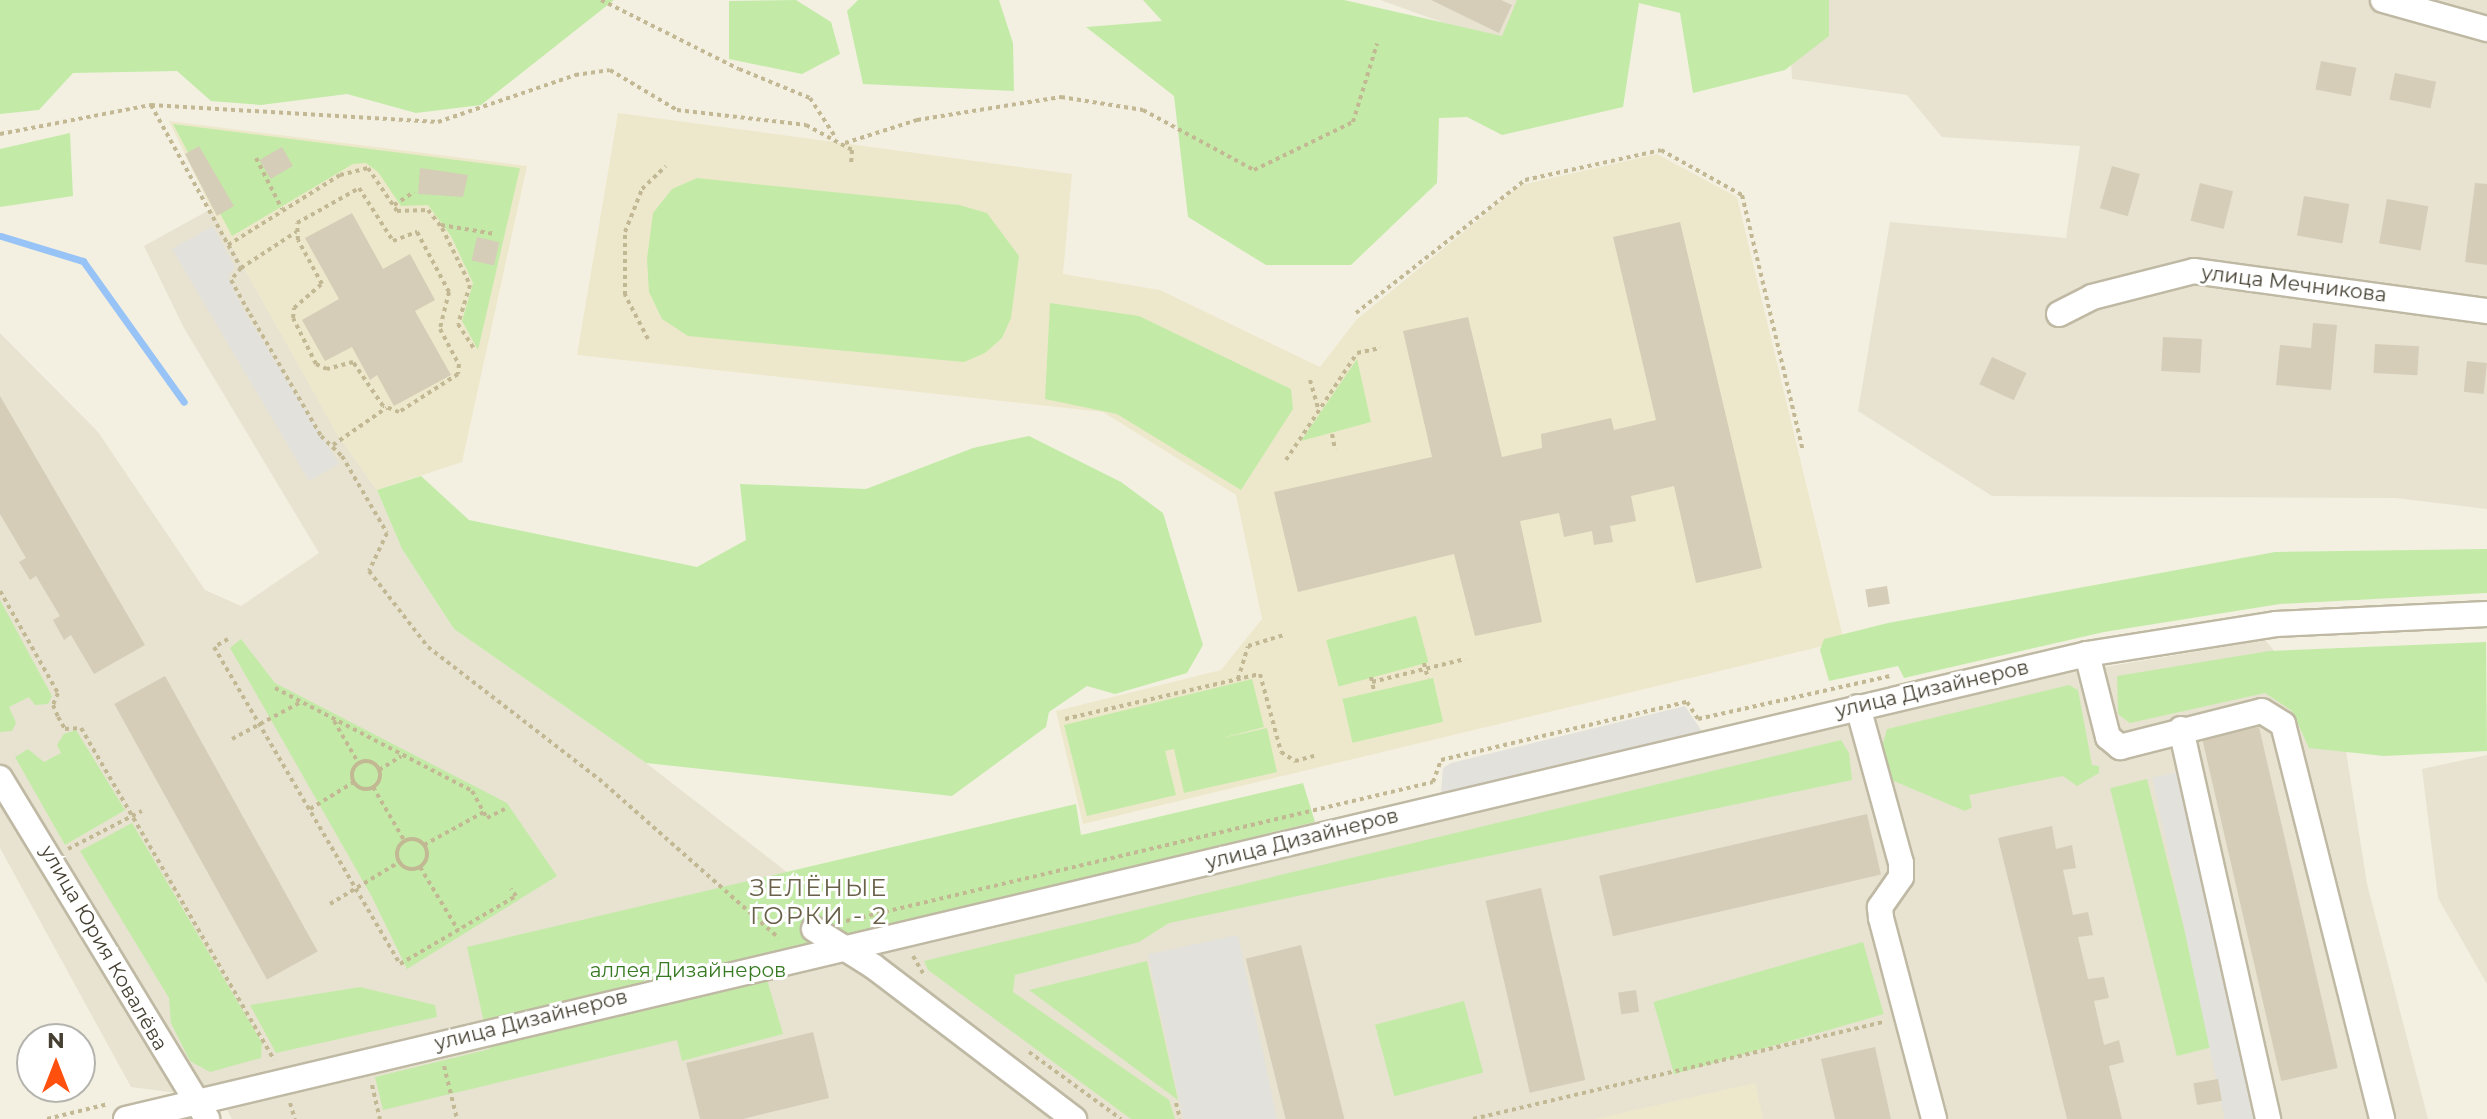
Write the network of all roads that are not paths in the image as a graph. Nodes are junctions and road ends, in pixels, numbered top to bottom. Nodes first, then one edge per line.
1 (2383, 0) edge
2 (2487, 29) edge
3 (2487, 311) edge
4 (2059, 314) dead end
5 (2487, 614) edge
6 (2087, 654) junction
7 (1858, 707) junction
8 (2181, 729) junction
9 (0, 778) edge
10 (814, 929) road end
11 (840, 947) junction
12 (202, 1110) edge
13 (126, 1119) edge
14 (1074, 1119) edge
15 (1934, 1119) edge
16 (2268, 1119) edge
17 (2382, 1119) edge

1 - 2 street
3 - 4 street, улица Мечникова
5 - 6 street, улица Дизайнеров
6 - 7 street, улица Дизайнеров
6 - 8 street
7 - 11 street, улица Дизайнеров
7 - 15 street
8 - 16 street
8 - 17 street
9 - 12 street, улица Юрия Ковалёва
10 - 11 street
11 - 12 street, улица Дизайнеров
11 - 14 street
12 - 13 street, улица Дизайнеров

